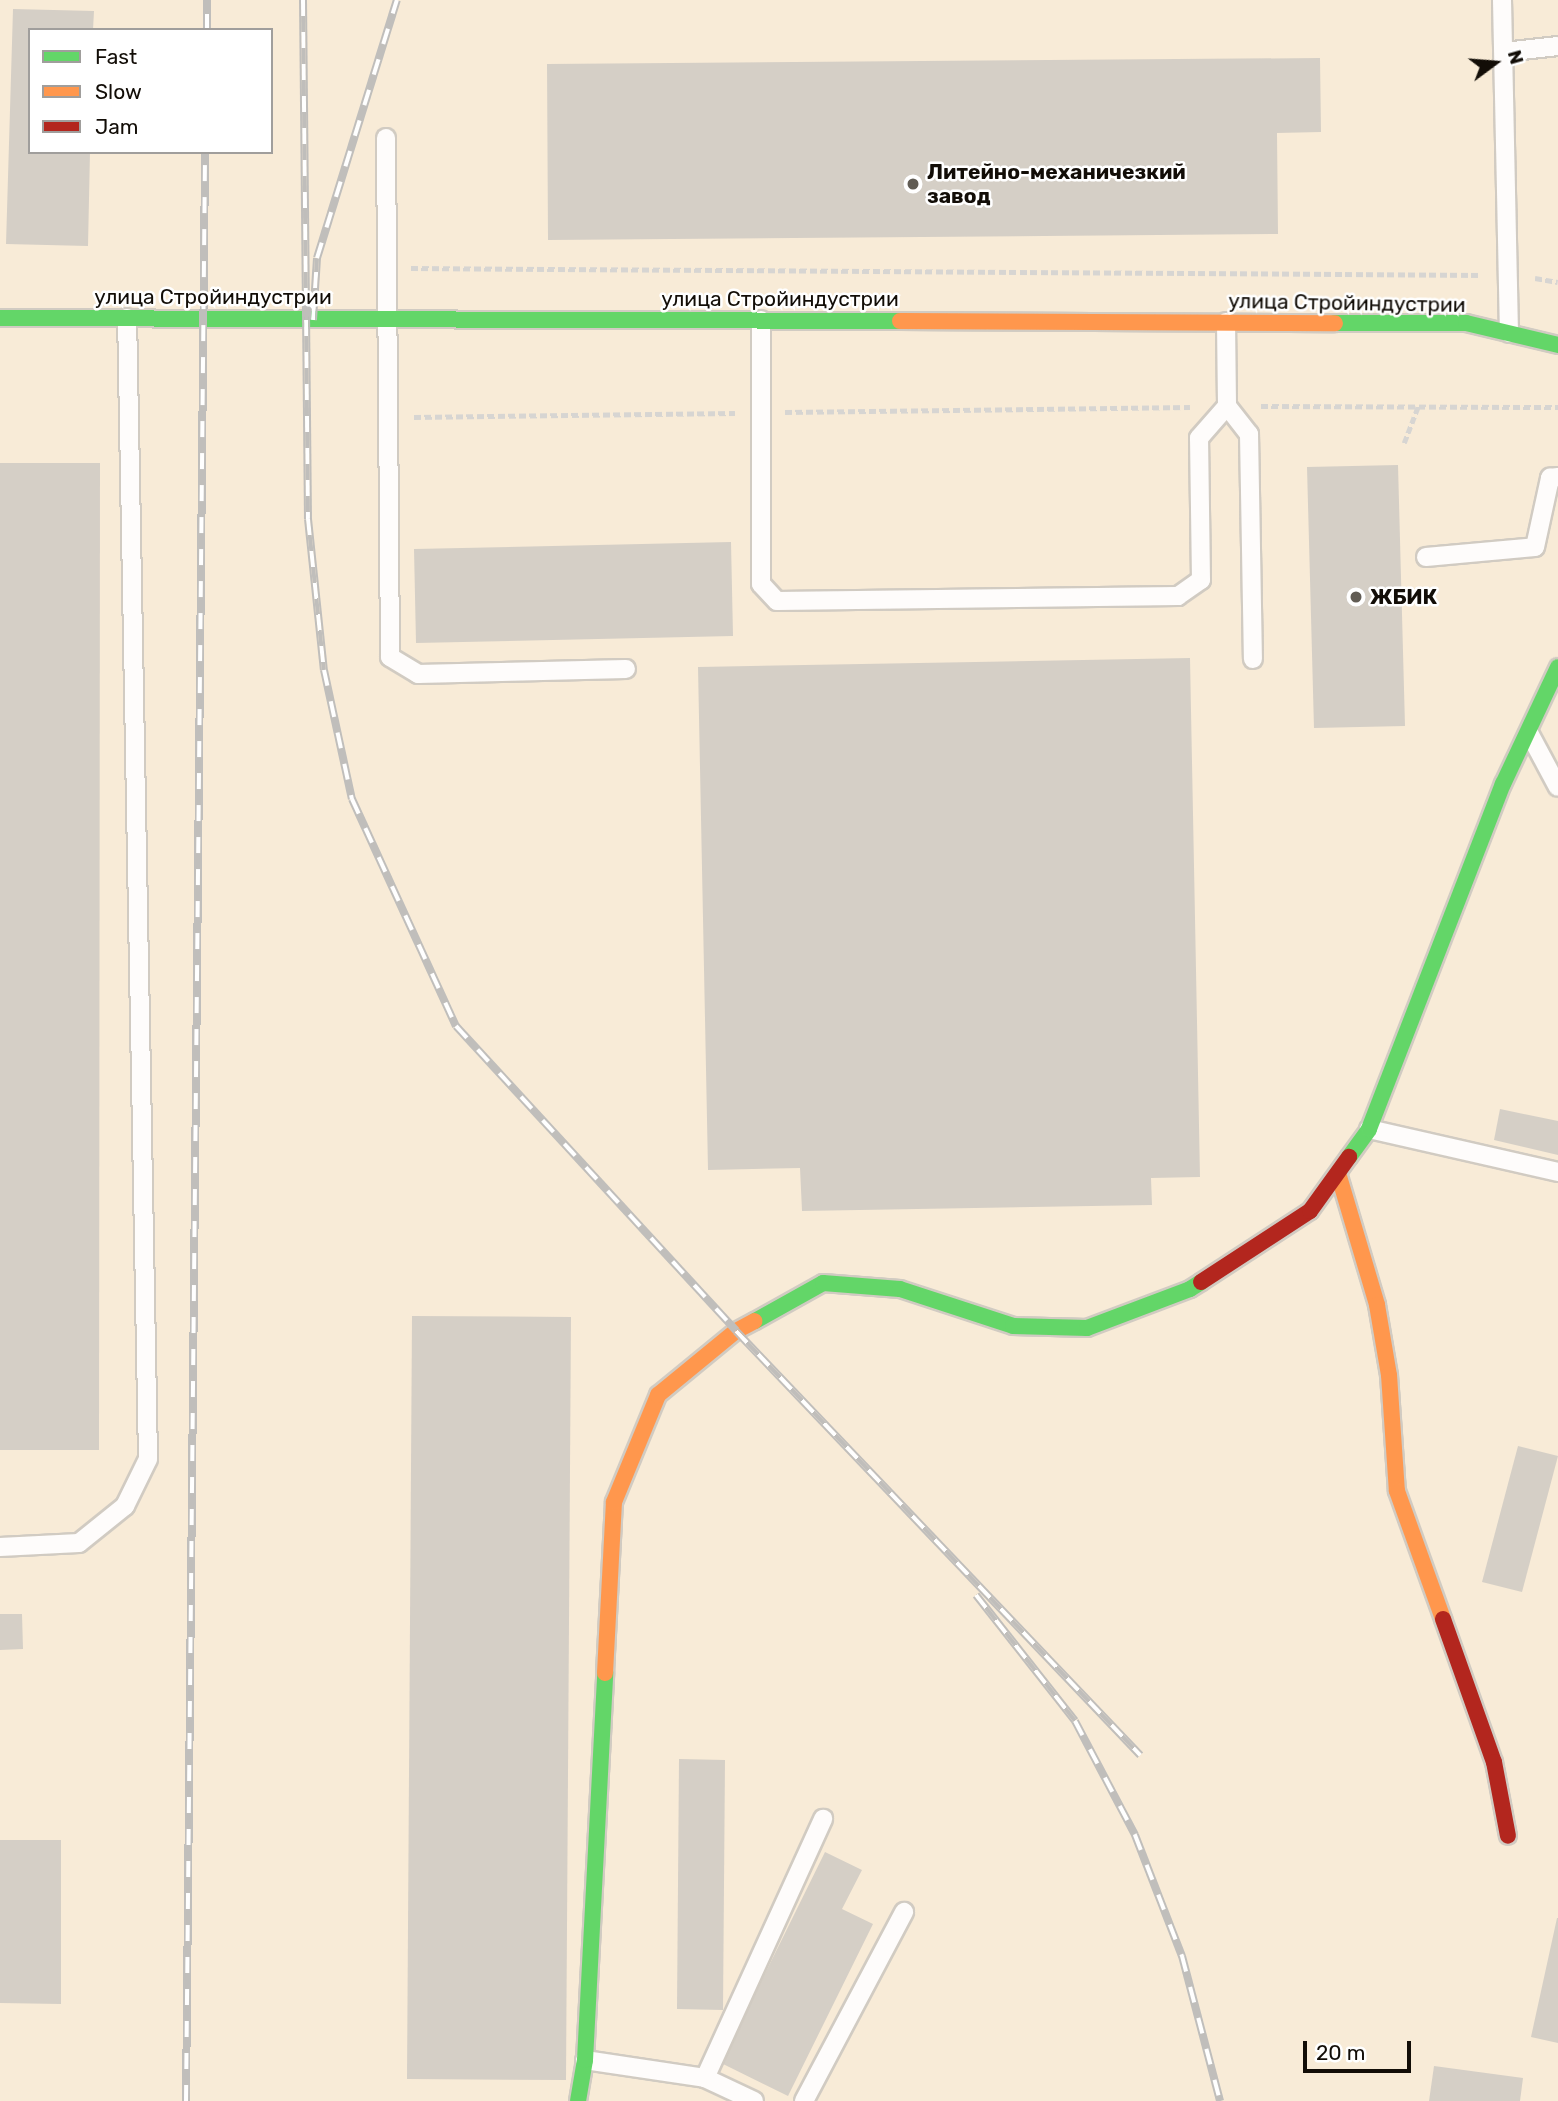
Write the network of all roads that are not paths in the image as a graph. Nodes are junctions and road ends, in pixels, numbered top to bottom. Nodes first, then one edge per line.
1 (1503, 0) edge
2 (1558, 46) edge
3 (1503, 52) junction
4 (386, 138) dead end
5 (0, 318) edge
6 (127, 318) junction
7 (386, 318) junction
8 (761, 320) junction
9 (1226, 322) junction
10 (1509, 333) junction
11 (1558, 345) edge
12 (1227, 406) junction
13 (1558, 477) edge
14 (1426, 557) dead end
15 (1254, 660) dead end
16 (1558, 667) edge
17 (626, 670) dead end
18 (1529, 733) junction
19 (1558, 787) edge
20 (1369, 1129) junction
21 (1558, 1172) edge
22 (1338, 1173) junction
23 (0, 1547) edge
24 (823, 1819) dead end
25 (1508, 1836) dead end
26 (904, 1912) dead end
27 (584, 2060) junction
28 (705, 2078) junction
29 (578, 2101) edge
30 (754, 2101) edge
31 (804, 2101) edge

1 - 3 lane
2 - 3 lane
3 - 10 lane
4 - 7 lane
5 - 6 street, улица Стройиндустрии
6 - 7 street, улица Стройиндустрии
6 - 23 lane
7 - 8 street, улица Стройиндустрии
7 - 17 lane
8 - 9 street, улица Стройиндустрии
8 - 12 lane
9 - 10 street, улица Стройиндустрии
9 - 12 lane
10 - 11 street, улица Стройиндустрии
12 - 15 lane
13 - 14 lane
16 - 18 street
18 - 19 lane
18 - 20 street
20 - 21 lane
20 - 22 street
22 - 25 street
22 - 27 street
24 - 28 lane
26 - 31 lane
27 - 28 lane
27 - 29 street
28 - 30 lane

